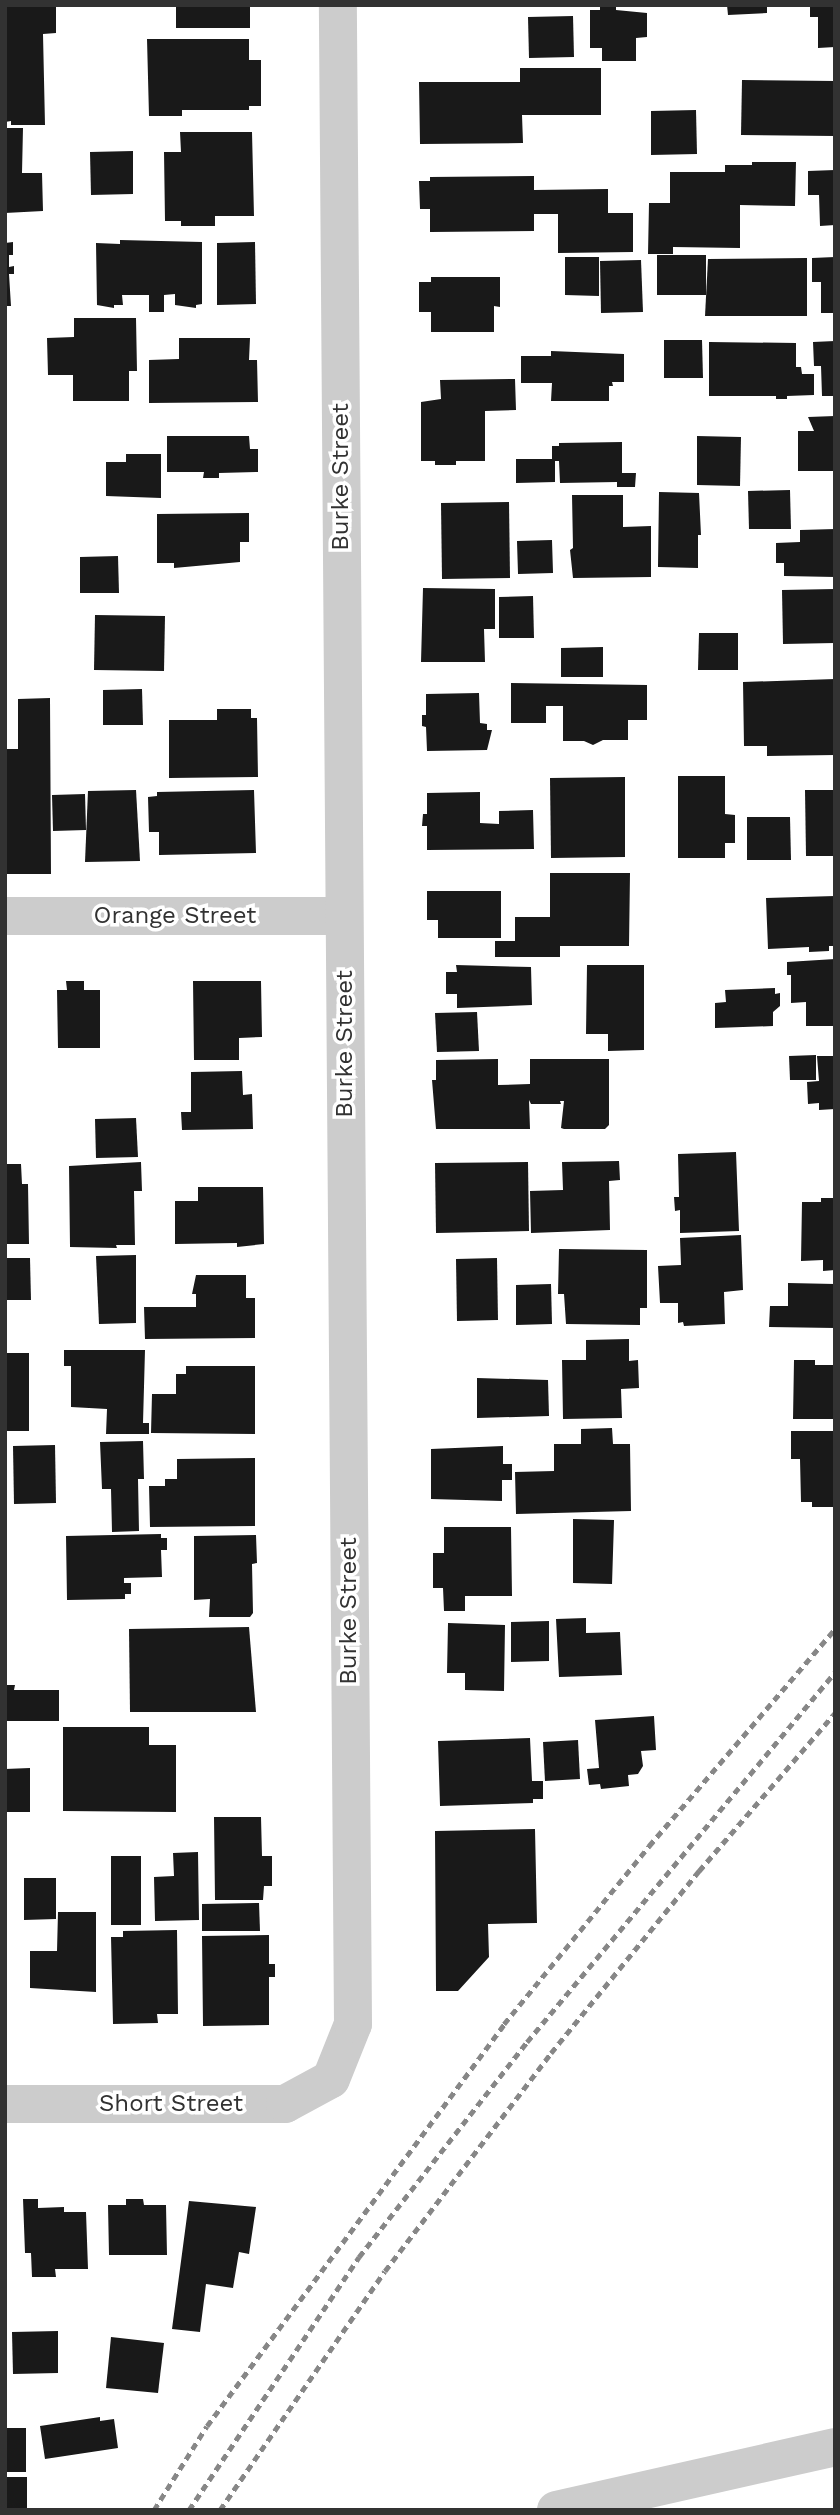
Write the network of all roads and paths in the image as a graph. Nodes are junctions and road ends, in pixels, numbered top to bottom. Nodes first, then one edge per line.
1 (338, 5) edge
2 (5, 916) edge
3 (344, 916) junction
4 (331, 2079) joint
5 (5, 2104) edge
6 (835, 2446) edge
7 (561, 2509) edge

1 - 3 street, Burke Street
2 - 3 street, Orange Street
3 - 4 street, Burke Street
4 - 5 street, Short Street
6 - 7 street

